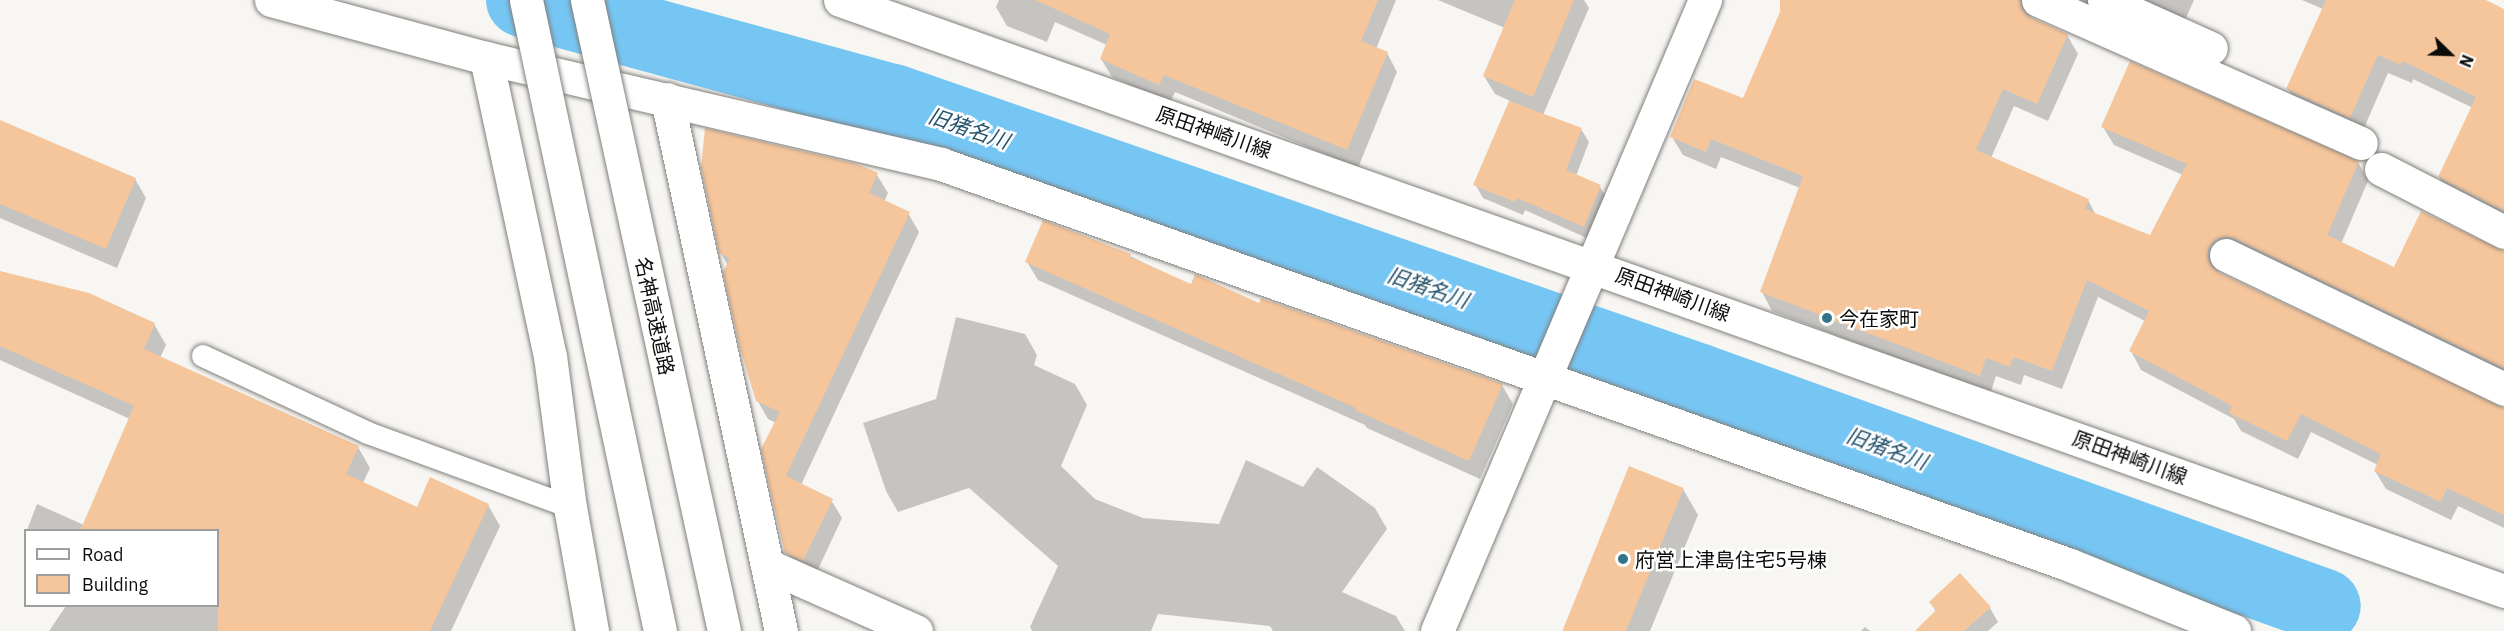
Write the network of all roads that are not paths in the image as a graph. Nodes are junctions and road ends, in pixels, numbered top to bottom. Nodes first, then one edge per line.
1 (271, 0) edge
2 (526, 0) edge
3 (586, 0) edge
4 (840, 0) edge
5 (1705, 0) edge
6 (2038, 0) edge
7 (2104, 0) edge
8 (2211, 48) dead end
9 (486, 58) junction
10 (667, 99) junction
11 (2361, 143) dead end
12 (2381, 169) dead end
13 (2504, 232) edge
14 (2226, 255) dead end
15 (1588, 279) junction
16 (203, 356) dead end
17 (1550, 368) junction
18 (2504, 389) edge
19 (570, 507) junction
20 (767, 565) junction
21 (2504, 591) edge
22 (592, 631) edge
23 (660, 631) edge
24 (724, 631) edge
25 (781, 631) edge
26 (916, 631) edge
27 (1437, 631) edge
28 (2234, 631) edge

1 - 9 main road
2 - 23 main road, bridge
3 - 24 main road, 名神高速道路, bridge
4 - 15 main road, 原田神崎川線
5 - 15 main road
6 - 11 main road
7 - 8 main road
9 - 10 main road
9 - 19 main road
10 - 17 main road
10 - 20 main road
12 - 13 main road
14 - 18 main road
15 - 17 main road
15 - 21 main road, 原田神崎川線
16 - 19 lane
17 - 27 main road
17 - 28 main road
19 - 22 main road
20 - 25 main road
20 - 26 main road

